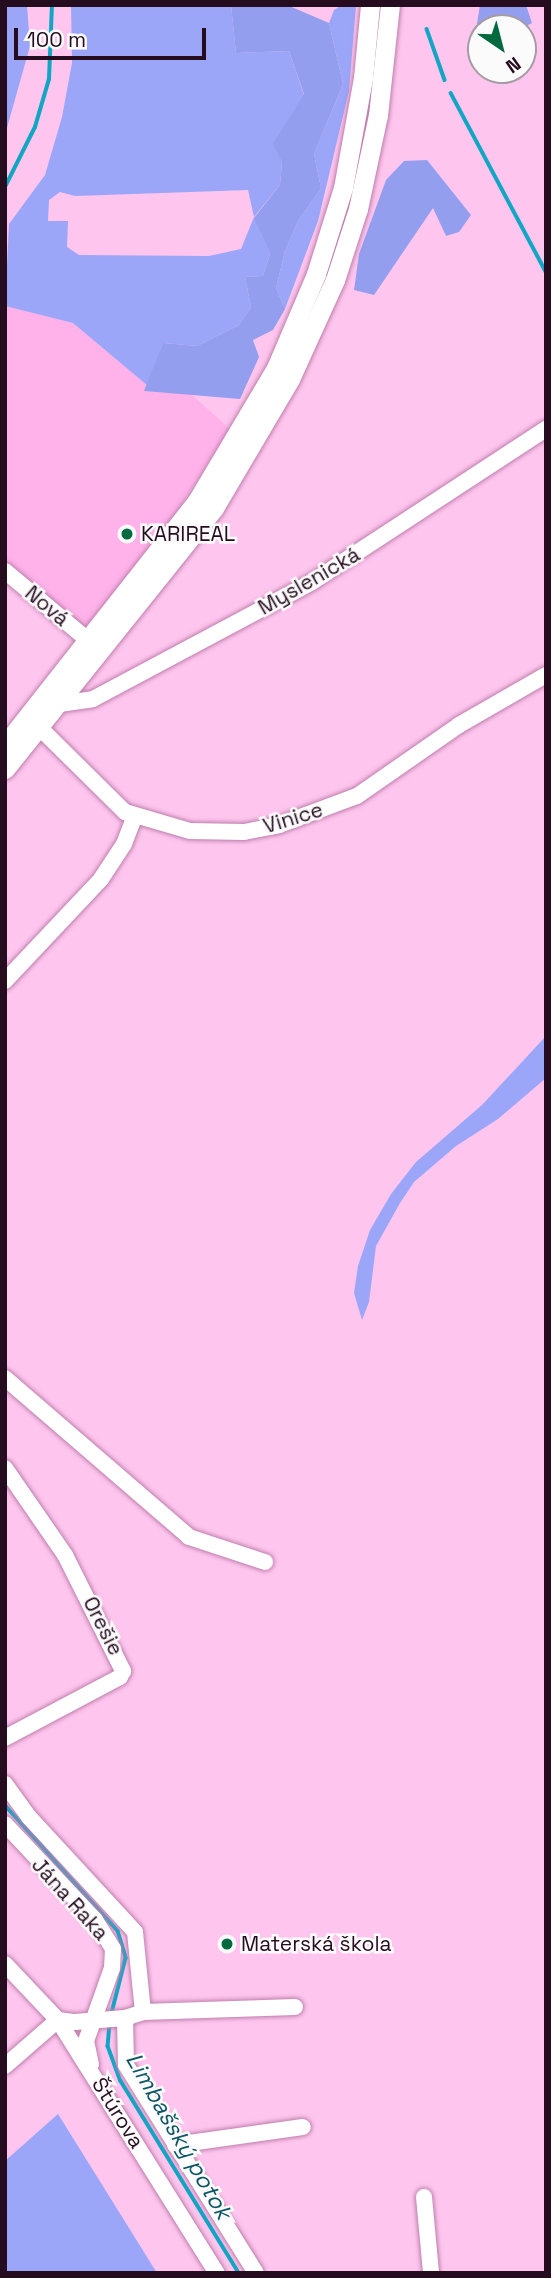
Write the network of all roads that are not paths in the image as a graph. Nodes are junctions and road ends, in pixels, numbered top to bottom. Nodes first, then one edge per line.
1 (370, 5) edge
2 (390, 5) edge
3 (546, 429) edge
4 (239, 452) junction
5 (5, 571) edge
6 (95, 646) junction
7 (546, 675) edge
8 (61, 677) junction
9 (59, 704) junction
10 (40, 729) junction
11 (5, 745) edge
12 (5, 769) edge
13 (135, 816) junction
14 (5, 981) edge
15 (5, 1378) edge
16 (5, 1468) edge
17 (265, 1562) dead end
18 (5, 1738) edge
19 (5, 1784) edge
20 (5, 1824) edge
21 (5, 1964) edge
22 (295, 2007) dead end
23 (143, 2012) junction
24 (125, 2018) junction
25 (58, 2020) junction
26 (94, 2021) junction
27 (5, 2066) edge
28 (93, 2073) junction
29 (303, 2127) dead end
30 (175, 2145) junction
31 (424, 2197) dead end
32 (217, 2273) edge
33 (256, 2273) edge
34 (431, 2273) edge

1 - 4 main road
2 - 4 main road
3 - 9 street, Myslenická
4 - 6 main road
5 - 6 street, Nová
6 - 8 main road
6 - 9 main road
7 - 13 street, Vinice
8 - 9 main road
8 - 11 main road
9 - 10 main road
10 - 12 main road
10 - 13 street, Vinice
13 - 14 street
15 - 17 street
16 - 18 street, Orešie
19 - 23 street
20 - 26 street, Jána Raka
21 - 25 street, Štúrova
22 - 23 street
23 - 24 street
24 - 26 street
24 - 30 street
25 - 26 street
25 - 27 street
25 - 28 street, Štúrova
26 - 28 street, Jána Raka
28 - 32 street, Štúrova
29 - 30 street
30 - 33 street
31 - 34 street

